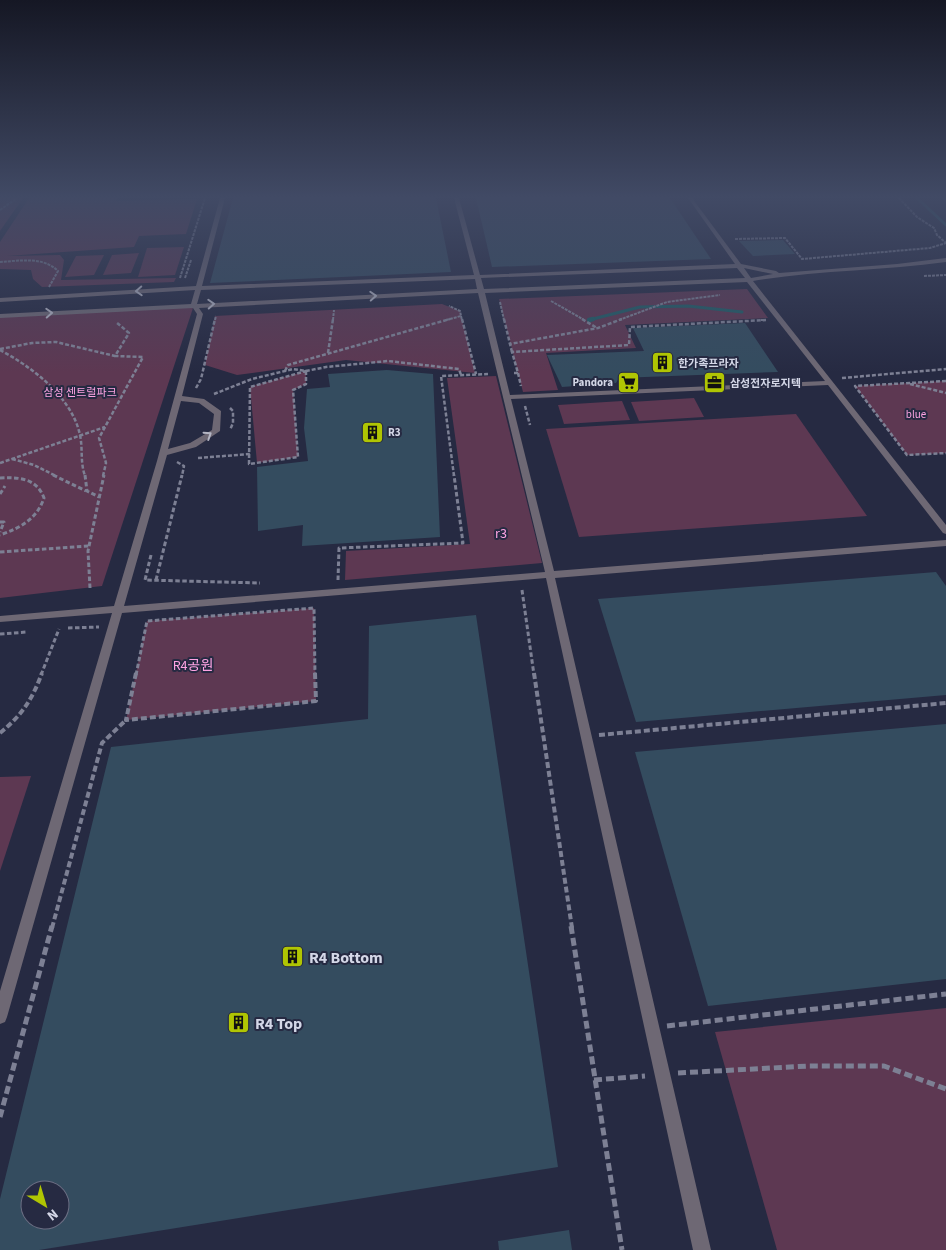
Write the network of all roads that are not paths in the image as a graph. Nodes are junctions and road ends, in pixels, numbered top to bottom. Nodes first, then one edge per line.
1 (207, 256) edge
2 (471, 256) edge
3 (733, 256) edge
4 (943, 261) edge
5 (740, 266) junction
6 (782, 274) junction
7 (476, 275) junction
8 (749, 280) junction
9 (199, 288) junction
10 (481, 291) junction
11 (0, 300) edge
12 (194, 305) junction
13 (0, 316) edge
14 (828, 381) junction
15 (507, 397) junction
16 (178, 398) junction
17 (171, 457) junction
18 (946, 531) edge
19 (946, 543) edge
20 (550, 575) junction
21 (117, 610) junction
22 (0, 619) edge
23 (2, 998) edge
24 (0, 1017) edge
25 (702, 1250) edge

1 - 9 lane
2 - 7 lane
3 - 5 lane
4 - 6 lane
5 - 6 lane
5 - 7 lane
5 - 8 lane
6 - 8 lane
7 - 9 lane
7 - 10 lane
8 - 10 lane
8 - 14 lane
9 -> 11 lane
9 - 12 lane
12 -> 10 lane
10 - 15 lane
13 -> 12 lane
12 - 16 lane
14 - 15 lane
14 - 18 lane
15 - 20 lane
16 - 17 lane
17 -> 16 lane
17 - 21 lane
19 - 20 lane
20 - 21 lane
20 - 25 lane
21 - 22 lane
21 - 23 lane
23 - 24 lane

